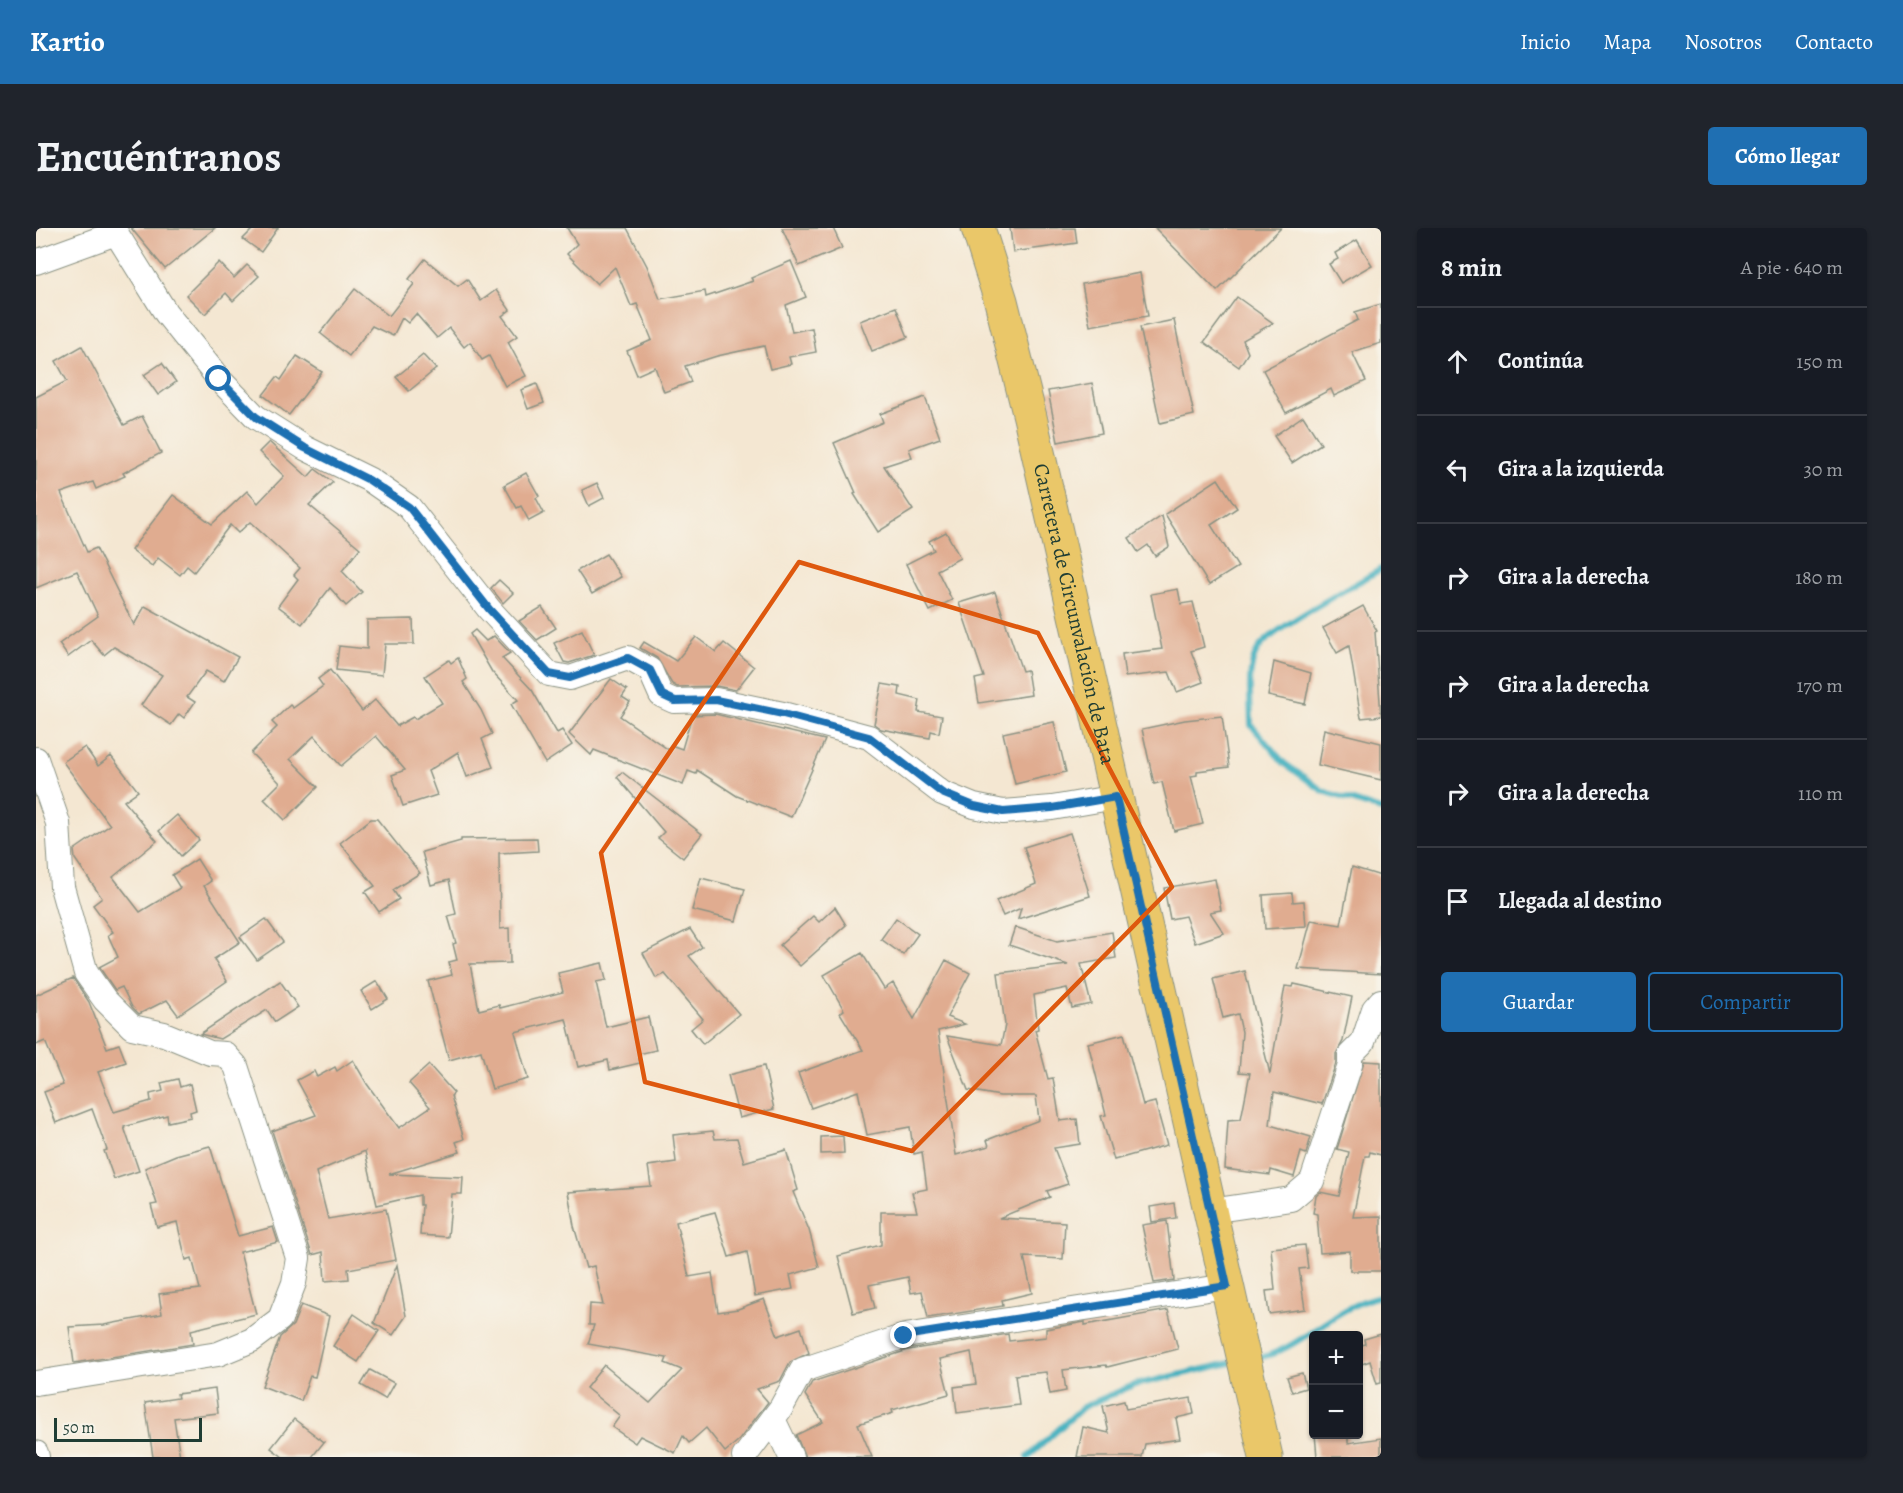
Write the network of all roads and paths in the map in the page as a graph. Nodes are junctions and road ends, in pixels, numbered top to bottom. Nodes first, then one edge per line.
1 (978, 228) edge
2 (114, 230) edge
3 (36, 262) edge
4 (36, 759) edge
5 (1116, 797) junction
6 (1381, 1000) edge
7 (1210, 1211) junction
8 (1227, 1286) junction
9 (36, 1383) edge
10 (773, 1419) junction
11 (744, 1457) edge
12 (791, 1457) edge
13 (1266, 1457) edge

1 - 5 main road, Carretera de Circunvalación de Bata
2 - 3 street
2 - 5 street
4 - 9 street
5 - 7 main road, Carretera de Circunvalación de Bata
6 - 7 street
7 - 8 main road, Carretera de Circunvalación de Bata
8 - 10 street
8 - 13 main road, Carretera de Circunvalación de Bata
10 - 11 street
10 - 12 street

